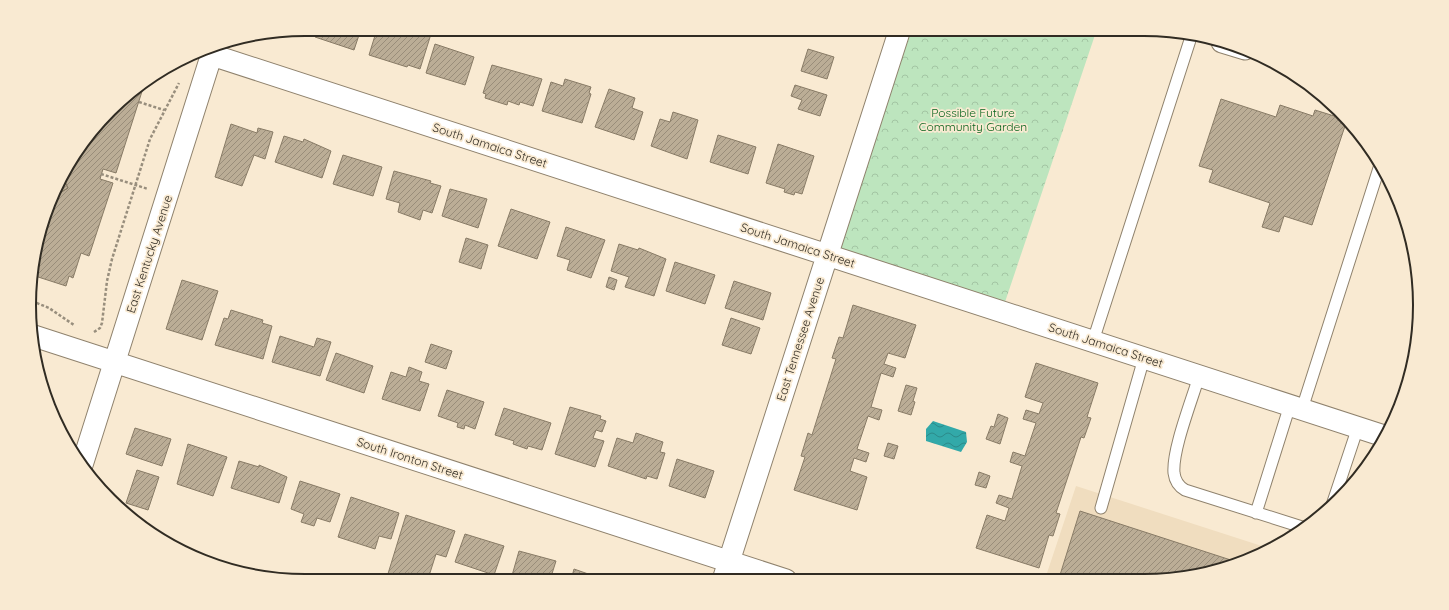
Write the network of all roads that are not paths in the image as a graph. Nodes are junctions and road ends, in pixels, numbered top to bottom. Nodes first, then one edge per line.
1 (898, 36) edge
2 (1190, 40) edge
3 (215, 52) edge
4 (209, 54) edge
5 (1378, 172) edge
6 (827, 255) junction
7 (38, 337) edge
8 (1093, 341) junction
9 (1144, 358) junction
10 (115, 362) junction
11 (1200, 376) junction
12 (1296, 407) junction
13 (1358, 427) junction
14 (1380, 435) edge
15 (84, 458) edge
16 (1341, 488) edge
17 (1102, 508) dead end
18 (1256, 513) junction
19 (1297, 526) edge
20 (727, 570) edge
21 (752, 574) edge

1 - 6 street, East Tennessee Avenue
2 - 8 lane
3 - 6 street, South Jamaica Street
4 - 10 street, East Kentucky Avenue
5 - 12 lane
6 - 8 street, South Jamaica Street
6 - 20 street, East Tennessee Avenue
7 - 10 street, South Ironton Street
8 - 9 street, South Jamaica Street
9 - 11 street, South Jamaica Street
9 - 17 lane
10 - 15 street, East Kentucky Avenue
10 - 20 street, South Ironton Street
11 - 12 street, South Jamaica Street
11 - 18 lane
12 - 13 street, South Jamaica Street
12 - 18 lane
13 - 14 street, South Jamaica Street
13 - 16 lane
18 - 19 lane
20 - 21 street, South Ironton Street

